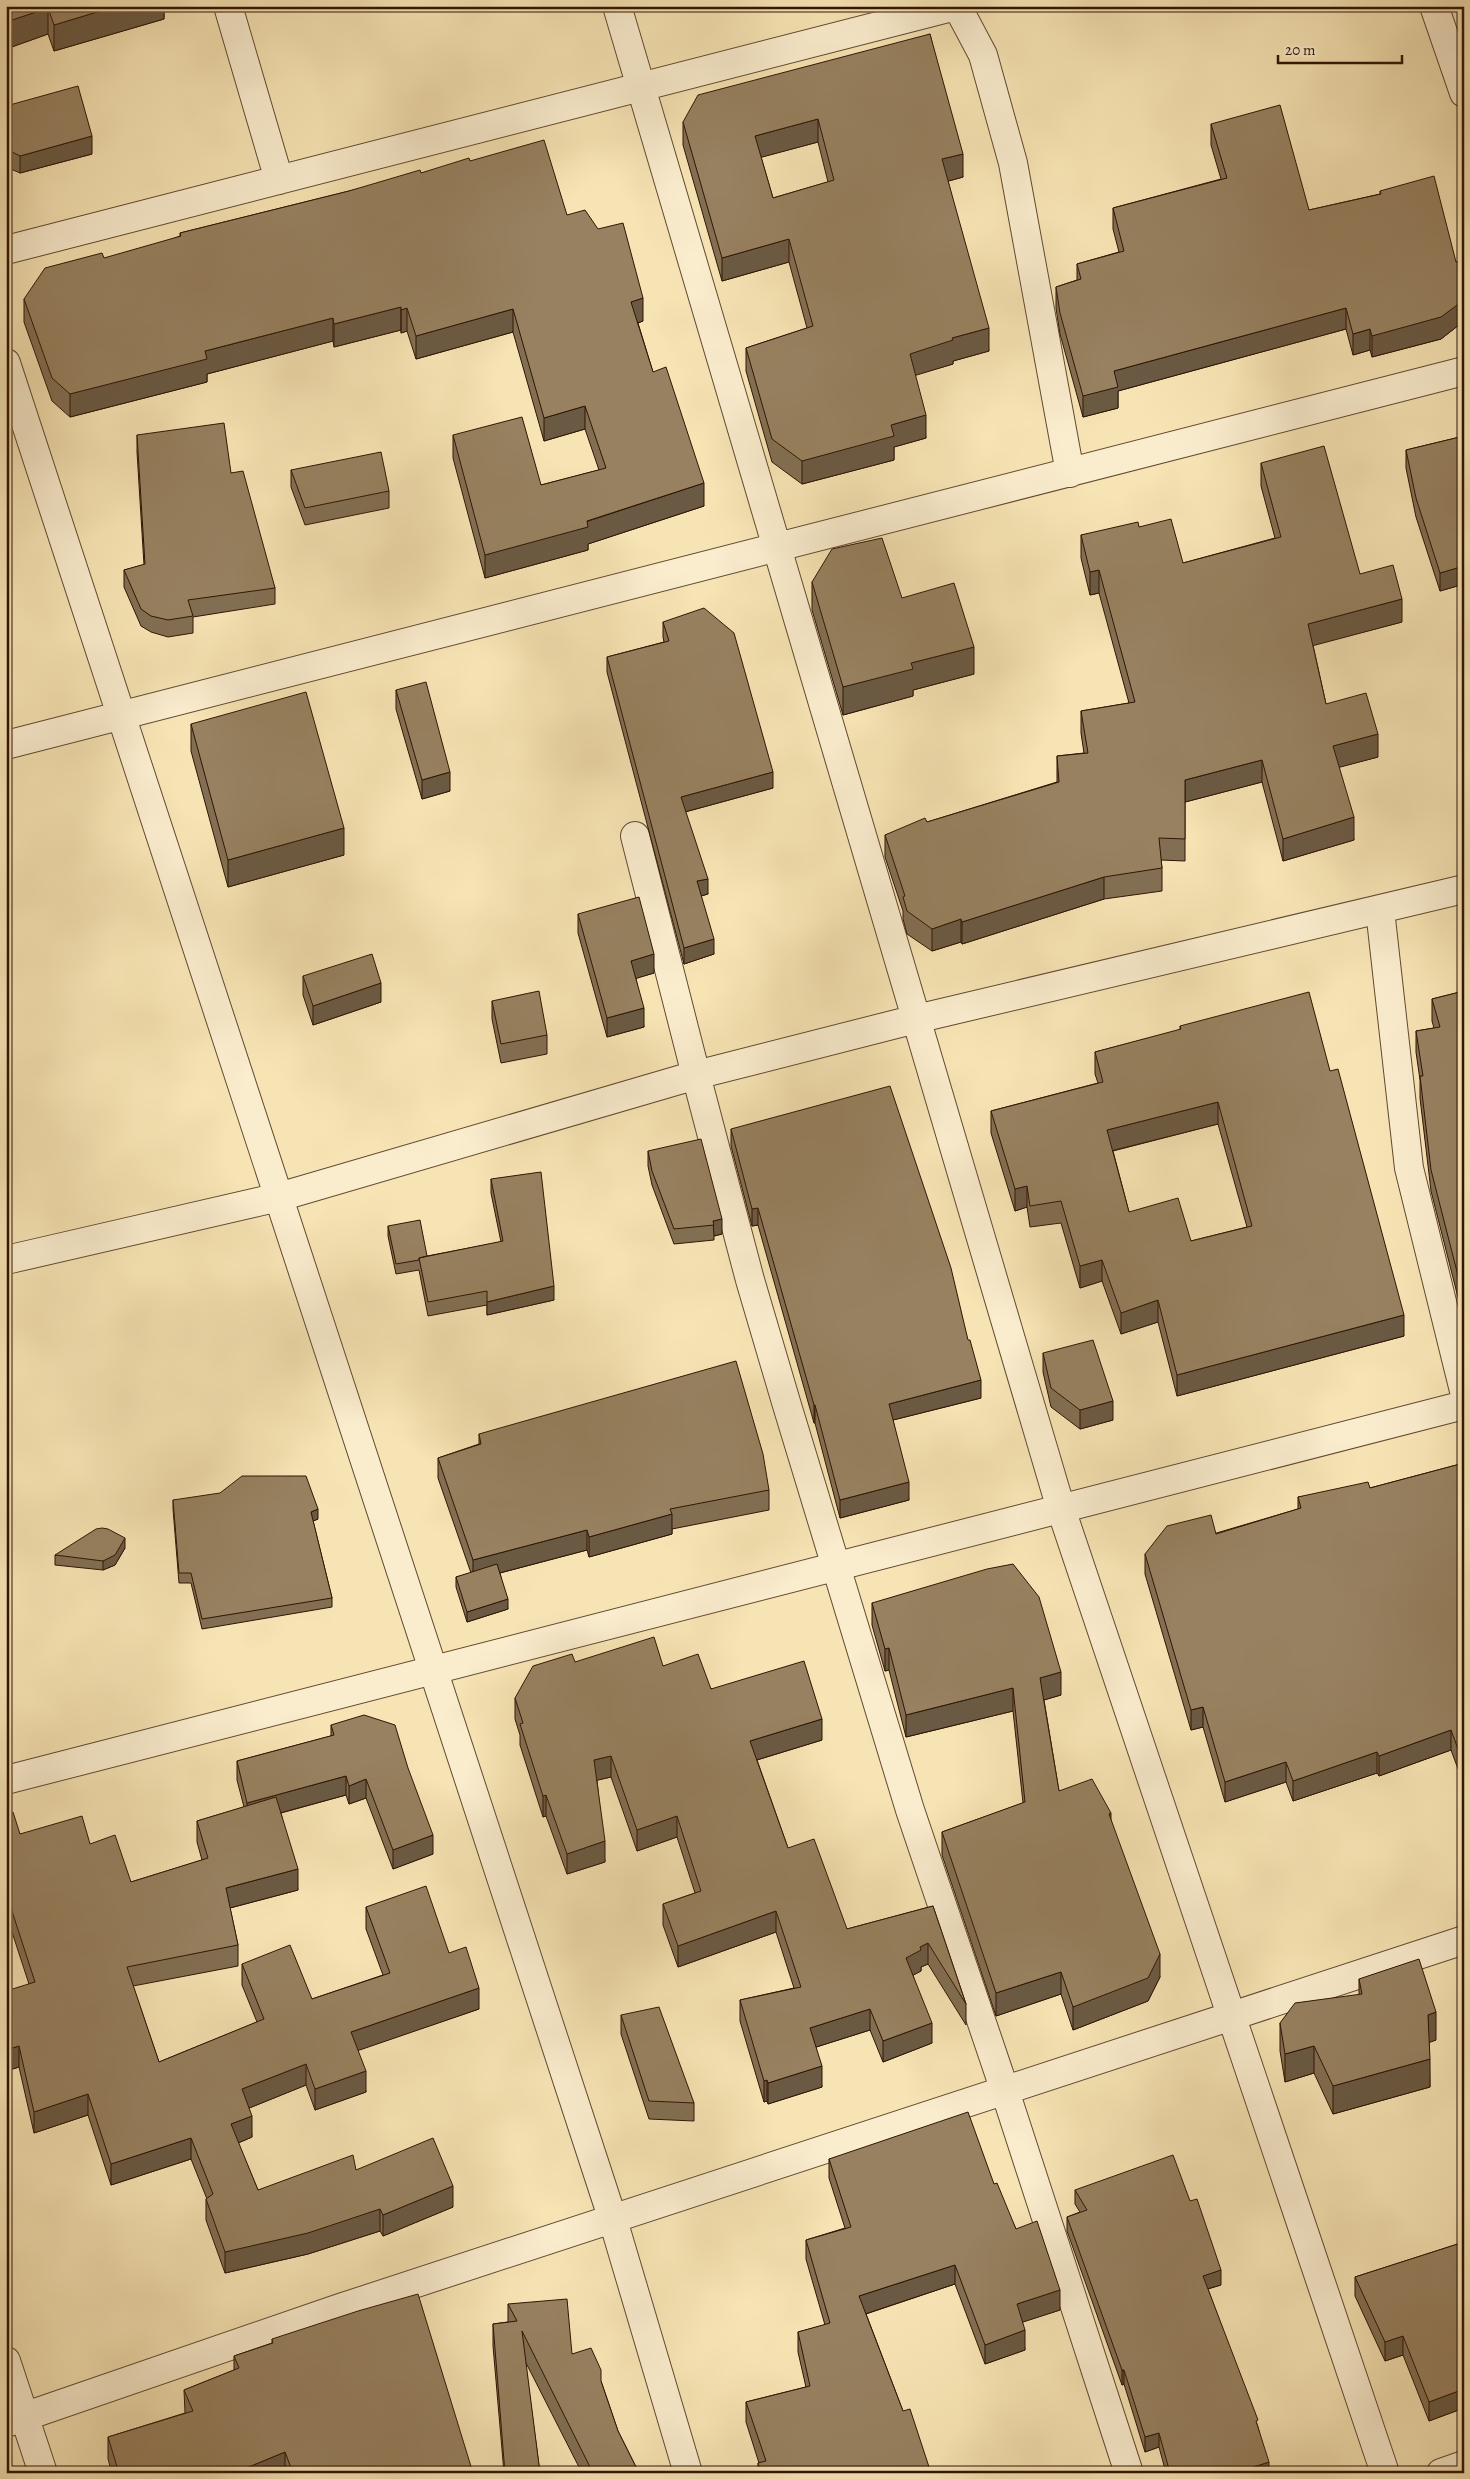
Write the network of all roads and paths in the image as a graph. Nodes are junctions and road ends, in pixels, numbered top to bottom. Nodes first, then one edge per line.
1 (228, 6) edge
2 (617, 6) edge
3 (957, 6) edge
4 (1434, 6) edge
5 (641, 87) junction
6 (1464, 93) edge
7 (279, 180) junction
8 (6, 250) edge
9 (6, 363) edge
10 (1464, 371) edge
11 (1070, 473) junction
12 (777, 547) junction
13 (122, 716) junction
14 (6, 745) edge
15 (636, 836) dead end
16 (1464, 890) edge
17 (1380, 910) junction
18 (916, 1020) junction
19 (696, 1075) junction
20 (279, 1197) junction
21 (6, 1260) edge
22 (1464, 1391) edge
23 (1464, 1405) edge
24 (1061, 1509) junction
25 (837, 1566) junction
26 (434, 1670) junction
27 (6, 1780) edge
28 (1464, 1940) edge
29 (1229, 2015) junction
30 (1005, 2091) junction
31 (614, 2220) junction
32 (6, 2361) edge
33 (16, 2420) edge
34 (1464, 2465) edge
35 (43, 2473) edge
36 (688, 2473) edge
37 (1129, 2473) edge
38 (1385, 2473) edge
39 (1440, 2473) edge

1 - 7 street
2 - 5 street
3 - 5 street
3 - 11 street
4 - 6 street
5 - 7 street
5 - 12 street
7 - 8 street
9 - 13 street
10 - 11 street
11 - 12 street
12 - 13 street
12 - 18 street
13 - 14 street
13 - 20 street
15 - 19 street
16 - 17 street
17 - 18 street
17 - 22 street
18 - 19 street
18 - 24 street
19 - 20 street
19 - 25 street
20 - 21 street
20 - 26 street
23 - 24 street
24 - 25 street
24 - 29 street
25 - 26 street
25 - 30 street
26 - 27 street
26 - 31 street
28 - 29 street
29 - 30 street
29 - 38 street
30 - 31 street
30 - 37 street
31 - 33 street
31 - 36 street
32 - 33 street
33 - 35 street
34 - 39 street

